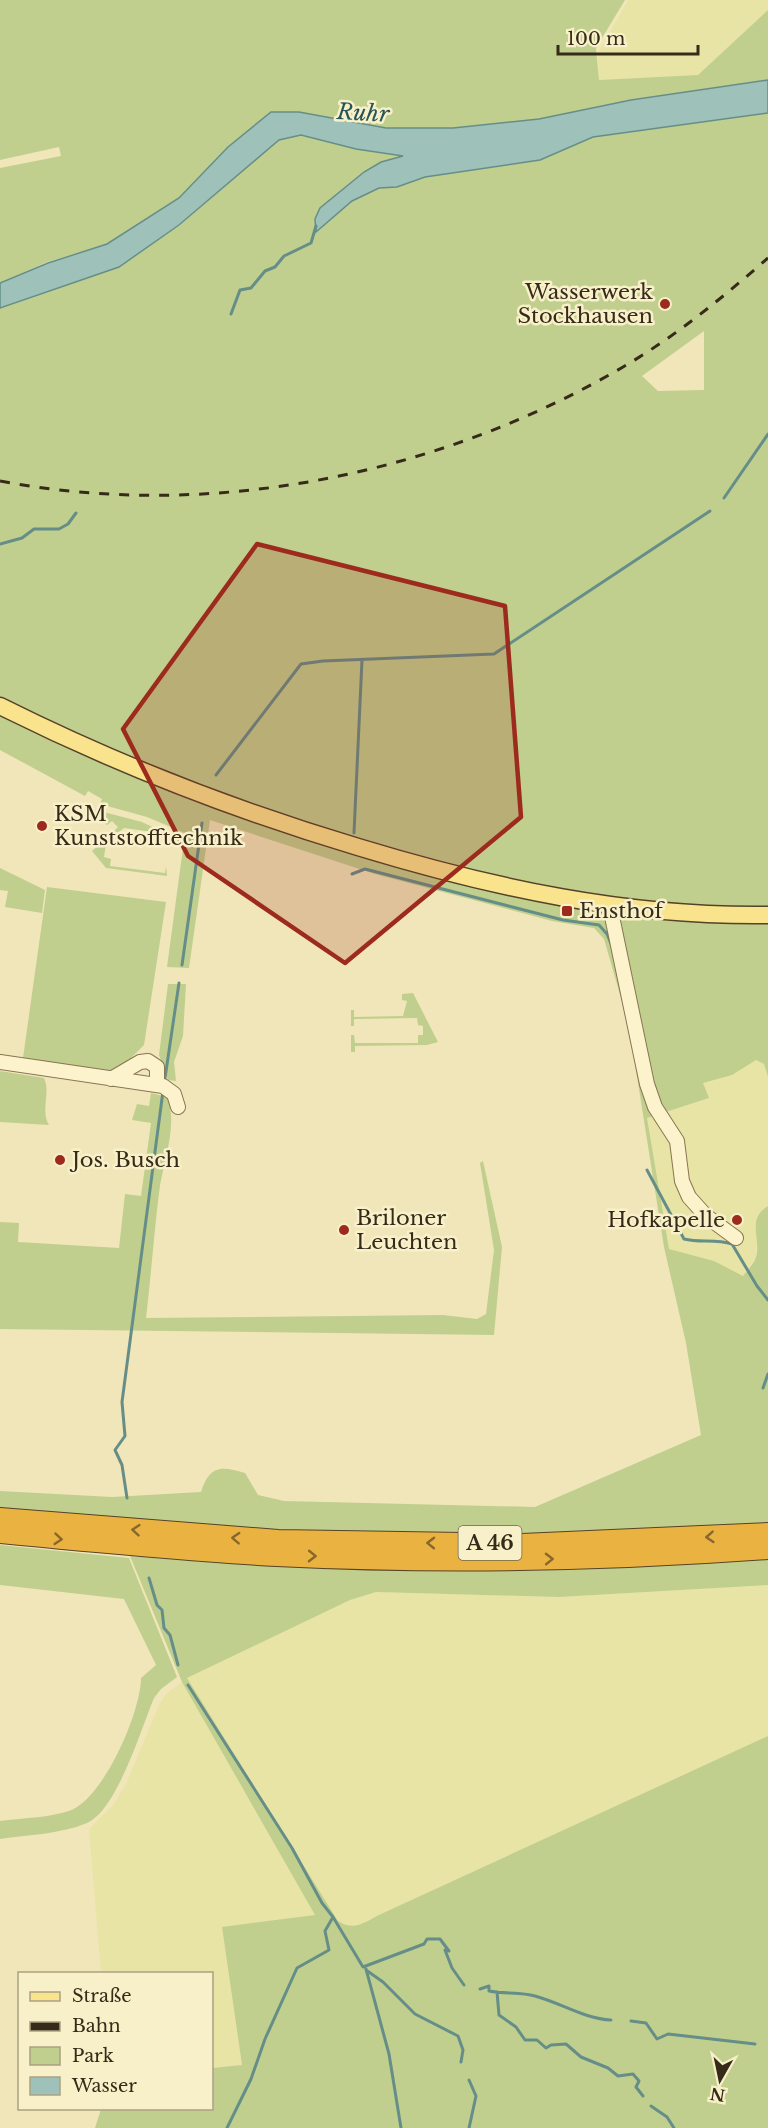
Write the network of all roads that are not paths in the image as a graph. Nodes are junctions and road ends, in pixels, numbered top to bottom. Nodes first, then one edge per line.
1 (0, 706) edge
2 (610, 907) junction
3 (768, 915) edge
4 (0, 1062) edge
5 (111, 1079) junction
6 (157, 1085) junction
7 (178, 1107) dead end
8 (736, 1238) dead end
9 (0, 1518) edge
10 (0, 1533) edge
11 (768, 1533) edge
12 (203, 1544) junction
13 (768, 1549) edge

1 - 2 main road
2 - 3 main road
2 - 8 street
4 - 5 street
5 - 6 street
5 - 6 street
6 - 7 street
12 -> 9 highway, A 46
10 -> 12 highway, A 46
11 -> 12 highway, A 46
12 -> 13 highway, A 46

